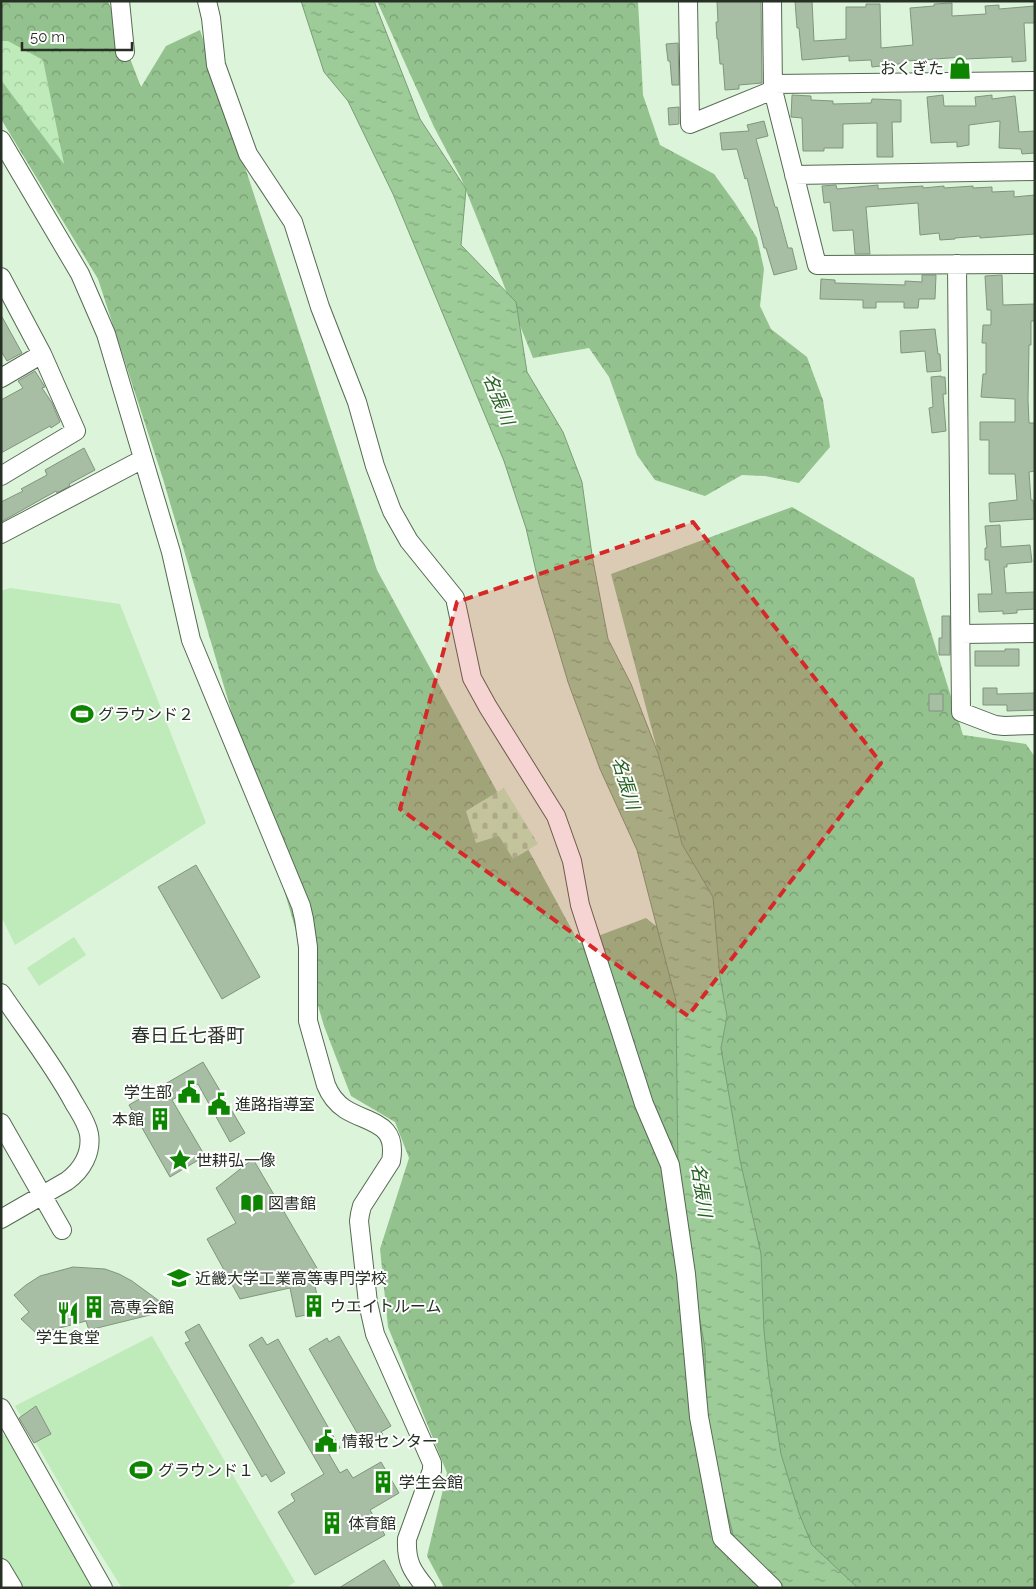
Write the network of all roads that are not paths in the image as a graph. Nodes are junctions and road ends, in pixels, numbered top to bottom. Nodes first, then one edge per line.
1 (120, 1) edge
2 (207, 1) edge
3 (688, 1) edge
4 (772, 1) edge
5 (125, 52) dead end
6 (1035, 81) edge
7 (773, 87) junction
8 (1, 140) edge
9 (1035, 171) edge
10 (794, 175) junction
11 (957, 264) junction
12 (1035, 264) edge
13 (1, 278) edge
14 (42, 354) junction
15 (1, 378) edge
16 (144, 459) junction
17 (1, 476) edge
18 (1, 534) edge
19 (1035, 633) edge
20 (962, 634) junction
21 (1035, 725) edge
22 (1, 993) edge
23 (1, 1123) edge
24 (8, 1149) edge
25 (43, 1195) junction
26 (1, 1219) edge
27 (62, 1230) dead end
28 (4, 1419) edge
29 (1, 1568) edge
30 (13, 1588) edge
31 (103, 1588) edge
32 (426, 1588) edge
33 (773, 1588) edge

1 - 5 street
2 - 33 street
3 - 7 street
4 - 7 street
6 - 7 street
7 - 10 street
8 - 16 street
9 - 10 street
10 - 11 street
11 - 12 street
11 - 20 street
13 - 14 street
14 - 15 street
14 - 17 street
16 - 18 street
16 - 32 street
19 - 20 street
20 - 21 street
22 - 25 street
23 - 24 street
24 - 25 street
25 - 26 street
25 - 27 street
28 - 31 street
29 - 30 street

